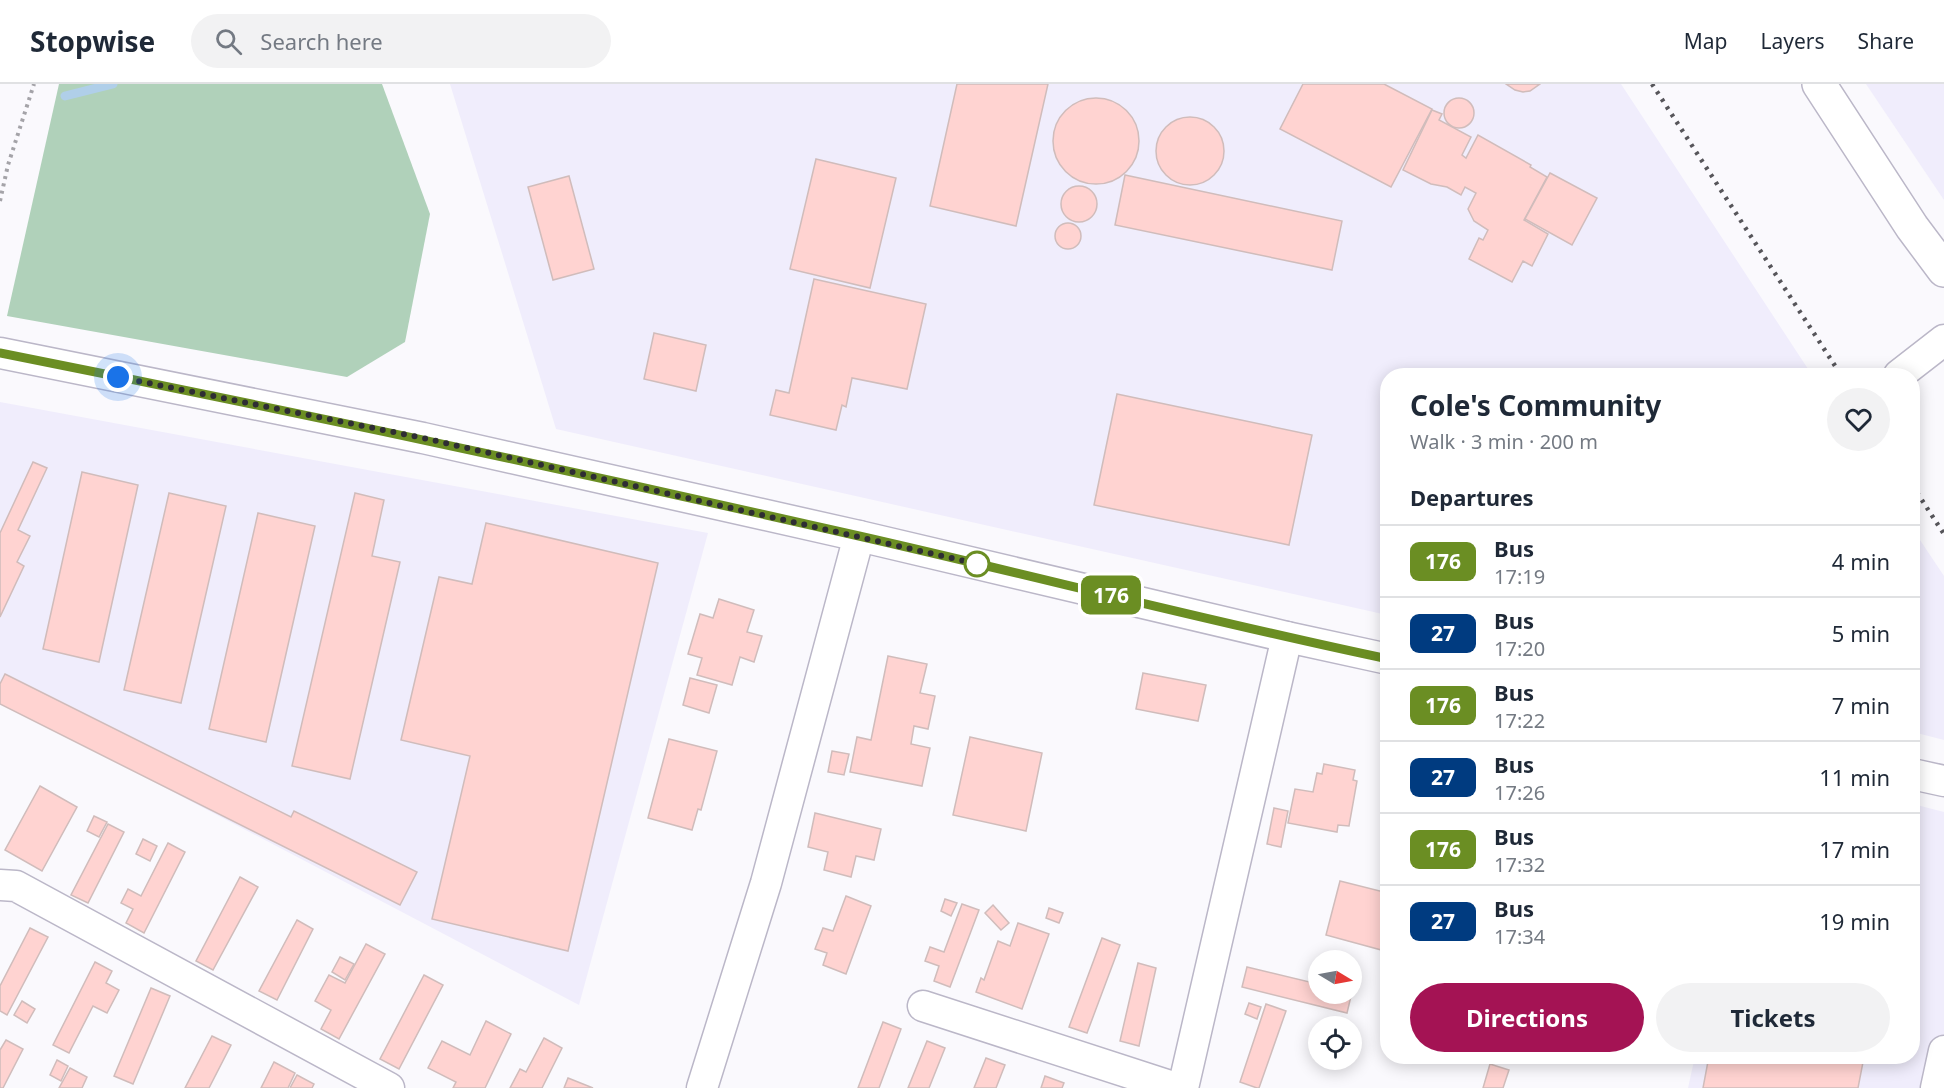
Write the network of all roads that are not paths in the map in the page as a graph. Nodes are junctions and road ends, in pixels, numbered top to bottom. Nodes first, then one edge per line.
1 (1819, 84) edge
2 (1944, 270) edge
3 (1944, 340) edge
4 (0, 353) edge
5 (1908, 368) edge
6 (859, 536) junction
7 (1287, 637) junction
8 (1380, 657) edge
9 (1920, 776) edge
10 (1944, 781) edge
11 (0, 885) edge
12 (923, 1006) dead end
13 (1944, 1051) edge
14 (389, 1088) edge
15 (702, 1088) edge
16 (1176, 1088) edge
17 (1183, 1088) edge
18 (1936, 1088) edge

1 - 2 main road
3 - 5 street
4 - 6 street
6 - 7 street
6 - 15 street
7 - 8 street
7 - 17 street
9 - 10 street
11 - 14 street
12 - 16 street
13 - 18 street

